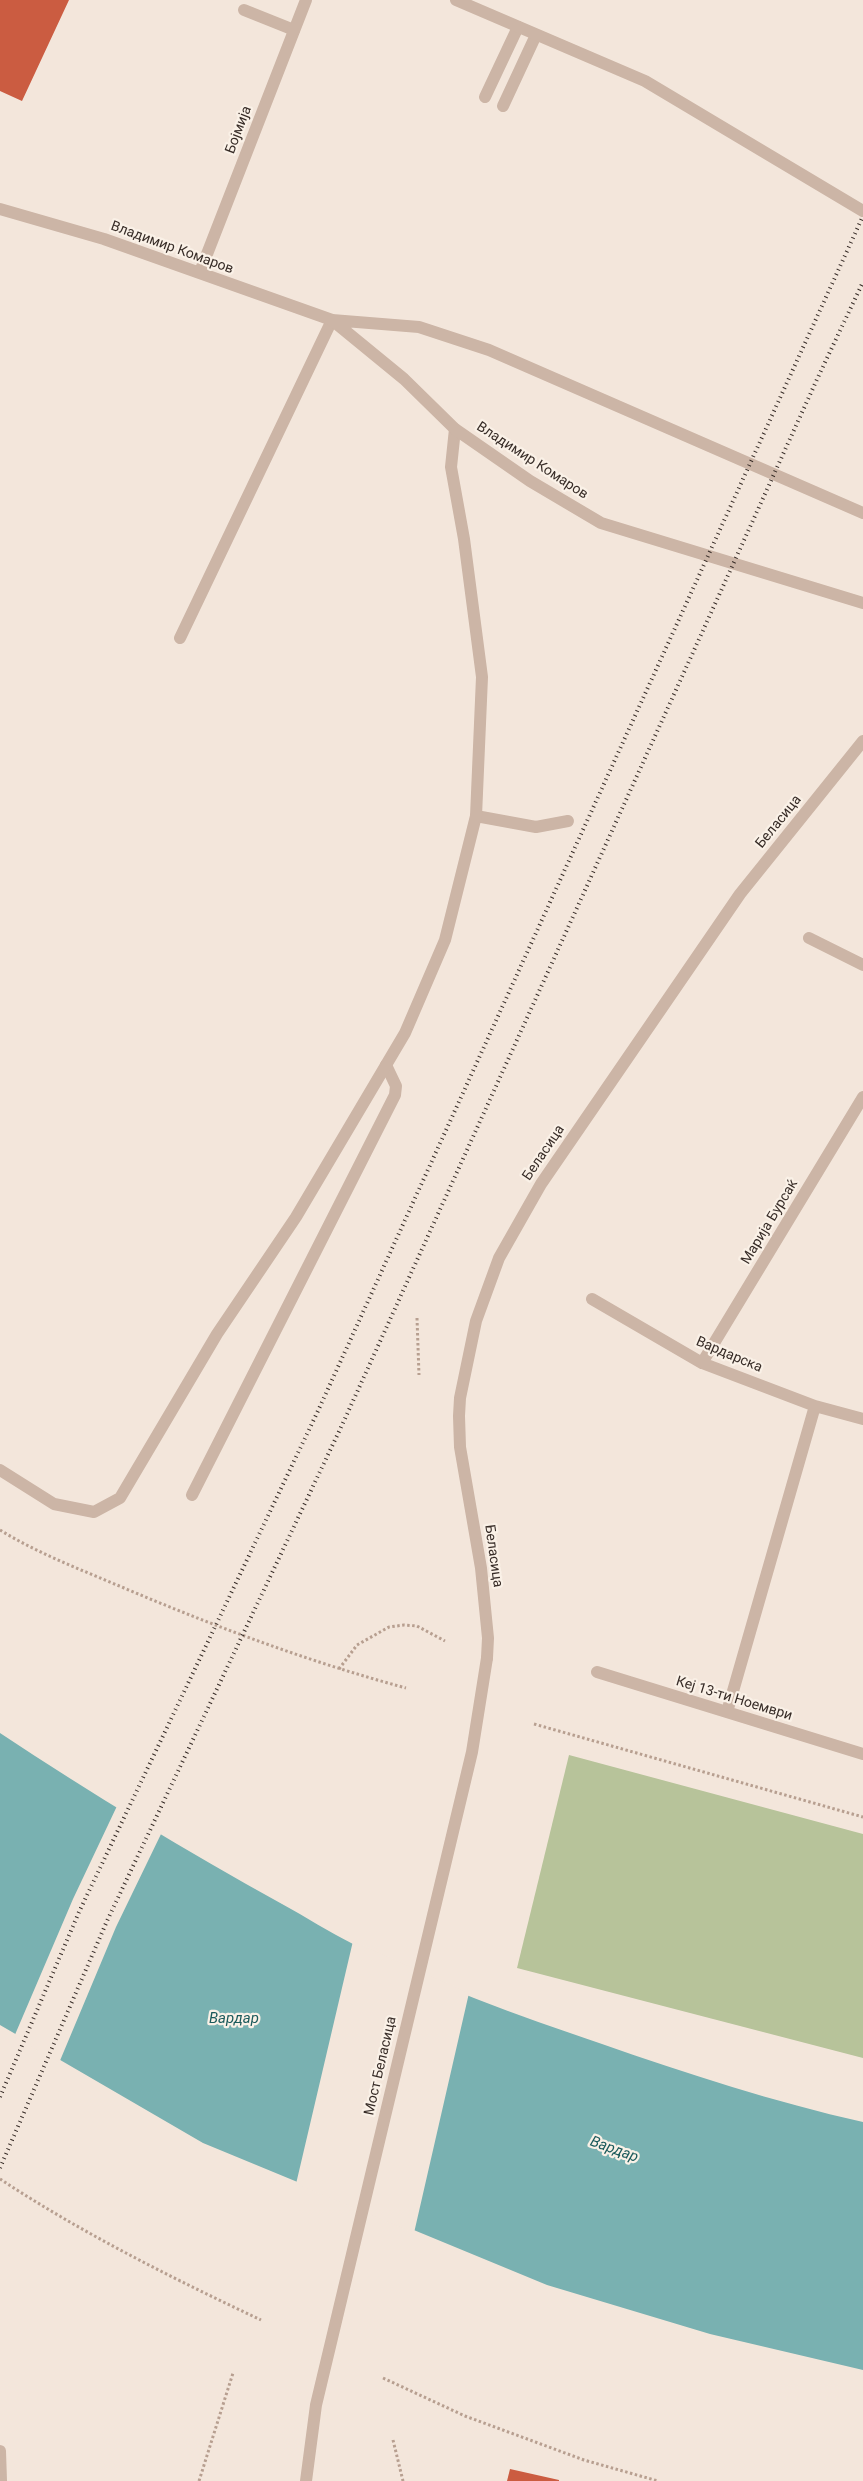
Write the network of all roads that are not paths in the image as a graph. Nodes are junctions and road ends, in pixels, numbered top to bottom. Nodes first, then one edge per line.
1 (306, 0) edge
2 (456, 0) edge
3 (244, 10) dead end
4 (518, 26) junction
5 (294, 30) junction
6 (536, 34) junction
7 (485, 98) dead end
8 (504, 106) dead end
9 (0, 209) edge
10 (863, 212) edge
11 (200, 272) junction
12 (332, 320) junction
13 (455, 429) junction
14 (863, 512) edge
15 (863, 602) edge
16 (180, 638) dead end
17 (863, 741) edge
18 (476, 816) junction
19 (568, 821) dead end
20 (809, 938) dead end
21 (863, 965) edge
22 (386, 1065) junction
23 (863, 1097) edge
24 (592, 1299) dead end
25 (702, 1363) junction
26 (816, 1406) junction
27 (863, 1419) edge
28 (0, 1470) edge
29 (192, 1495) dead end
30 (487, 1658) joint
31 (597, 1672) dead end
32 (727, 1712) junction
33 (863, 1754) edge
34 (0, 2451) edge
35 (0, 2477) edge
36 (306, 2481) edge

1 - 5 street, Бојмија
2 - 4 street
3 - 5 street
4 - 6 street
4 - 7 street
5 - 11 street, Бојмија
6 - 8 street
6 - 10 street
9 - 11 street, Владимир Комаров
11 - 12 street, Владимир Комаров
12 - 13 street, Владимир Комаров
12 - 14 street, Владимир Комаров
12 - 16 street
13 - 15 street, Владимир Комаров
13 - 18 street
17 - 30 street, Беласица
18 - 19 street
18 - 22 street
20 - 21 street
22 - 28 street
22 - 29 street
23 - 25 street, Марија Бурсаќ
24 - 25 street, Вардарска
25 - 26 street, Вардарска
26 - 27 street, Вардарска
26 - 32 street
30 - 36 street, Мост Беласица, bridge
31 - 32 street, Кеј 13-ти Ноември
32 - 33 street, Кеј 13-ти Ноември
34 - 35 street

